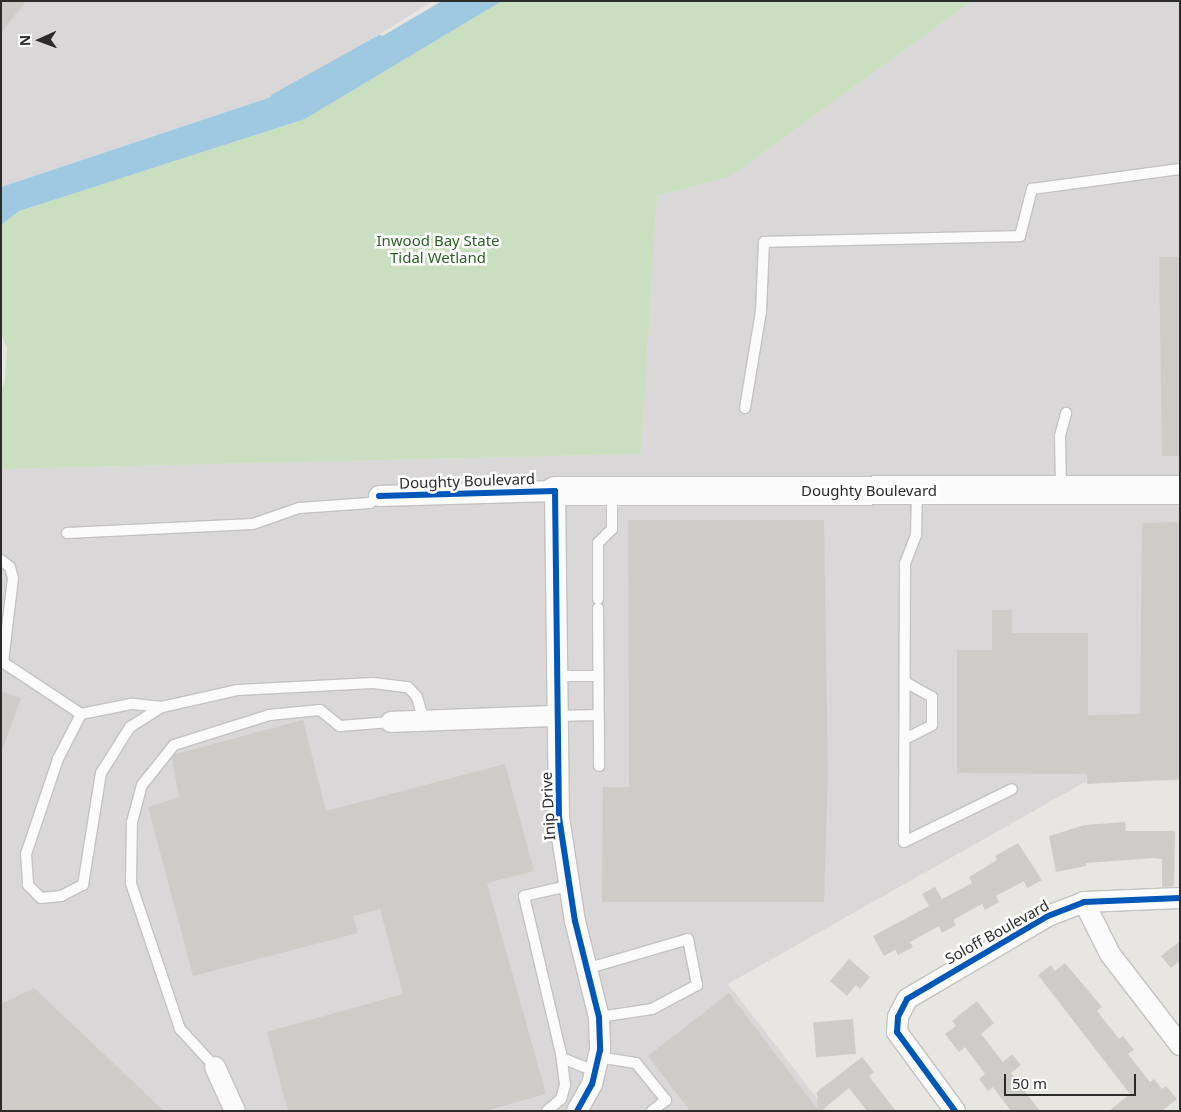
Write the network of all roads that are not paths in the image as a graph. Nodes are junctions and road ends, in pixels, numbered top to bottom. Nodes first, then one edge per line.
1 (1180, 169) edge
2 (745, 408) dead end
3 (1066, 413) dead end
4 (917, 490) junction
5 (1061, 490) junction
6 (1180, 490) edge
7 (555, 491) junction
8 (612, 491) junction
9 (379, 496) joint
10 (67, 533) dead end
11 (1, 560) edge
12 (2, 662) edge
13 (556, 676) junction
14 (598, 676) junction
15 (905, 682) junction
16 (162, 708) junction
17 (80, 714) junction
18 (598, 715) junction
19 (557, 716) junction
20 (424, 721) junction
21 (391, 722) joint
22 (905, 739) junction
23 (599, 766) dead end
24 (1012, 789) dead end
25 (568, 886) junction
26 (1180, 898) edge
27 (1084, 902) junction
28 (588, 968) junction
29 (599, 1017) junction
30 (1180, 1045) edge
31 (561, 1050) junction
32 (596, 1064) junction
33 (215, 1067) joint
34 (581, 1109) edge
35 (235, 1111) edge
36 (547, 1111) edge
37 (652, 1111) edge
38 (955, 1111) edge

1 - 2 lane
3 - 5 lane
4 - 5 main road, Doughty Boulevard
4 - 8 main road, Doughty Boulevard
4 - 15 lane
5 - 6 main road, Doughty Boulevard
7 - 8 main road, Doughty Boulevard
7 - 9 street, Doughty Boulevard
7 - 13 street, Inip Drive
8 - 14 lane
9 - 10 lane
11 - 12 lane
12 - 17 lane
13 - 14 lane
13 - 19 street, Inip Drive
14 - 18 lane
15 - 22 lane
15 - 22 lane
16 - 17 lane
16 - 17 lane
16 - 20 lane
18 - 19 lane
18 - 23 lane
19 - 20 street
19 - 25 street, Inip Drive
20 - 21 street
21 - 33 lane
22 - 24 lane
25 - 28 street, Inip Drive
25 - 31 lane
26 - 27 street, Soloff Boulevard
27 - 30 street
27 - 38 street, Soloff Boulevard
28 - 29 street, Inip Drive
28 - 29 lane
29 - 32 street, Inip Drive
31 - 32 lane
31 - 36 lane
32 - 34 street, Inip Drive
32 - 37 lane
33 - 35 street

